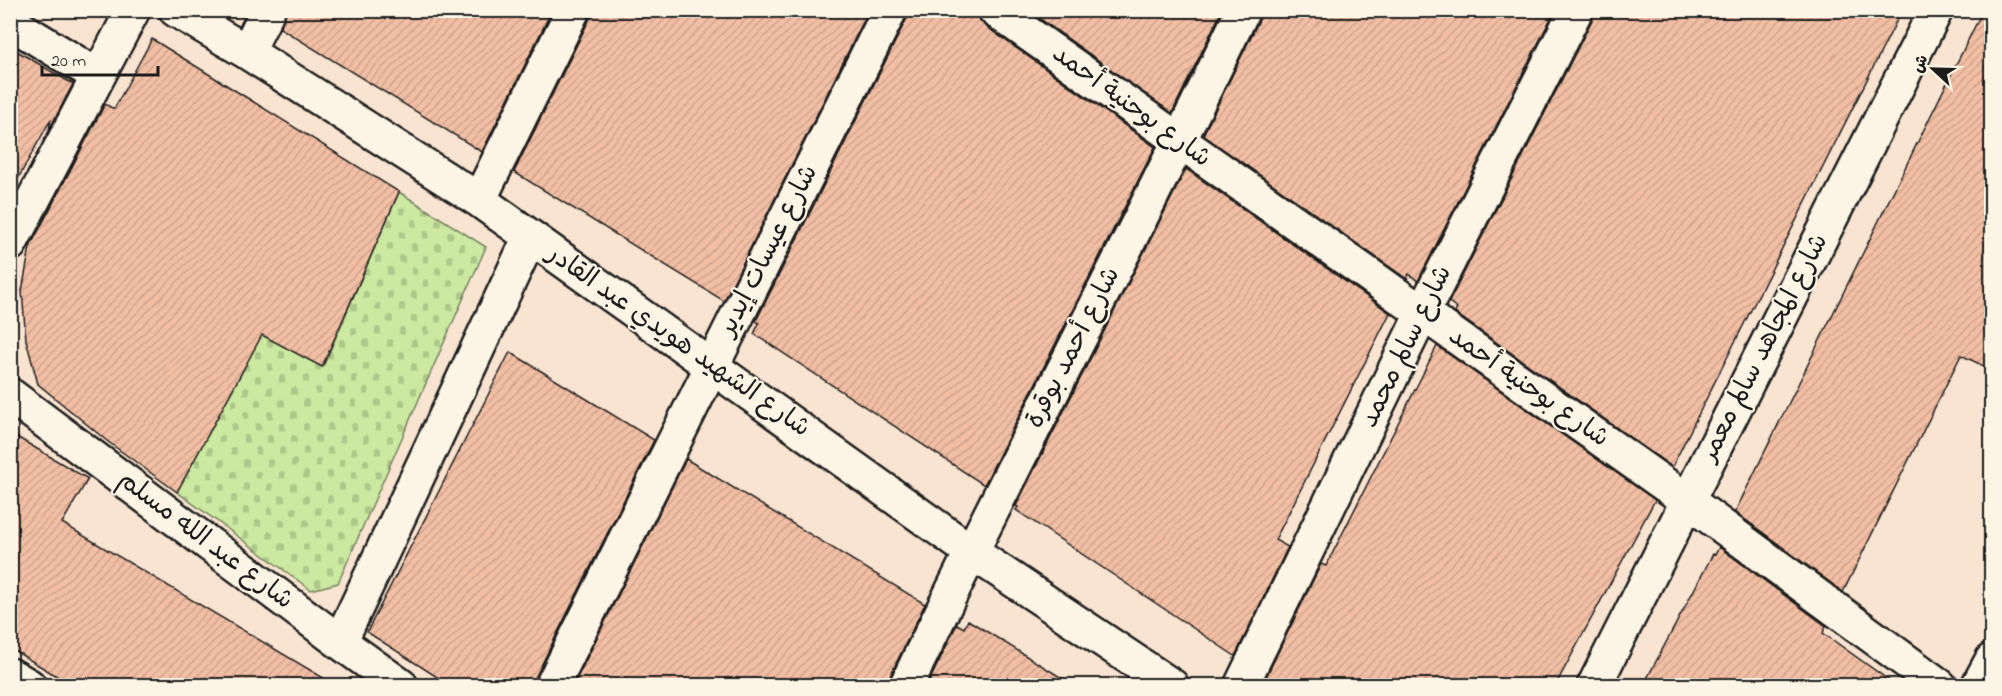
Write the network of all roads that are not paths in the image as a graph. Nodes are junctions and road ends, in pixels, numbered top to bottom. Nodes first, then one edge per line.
1 (133, 10) edge
2 (176, 10) edge
3 (268, 10) edge
4 (573, 10) edge
5 (890, 10) edge
6 (995, 10) edge
7 (1243, 10) edge
8 (1576, 10) edge
9 (1936, 10) edge
10 (10, 22) edge
11 (247, 52) junction
12 (98, 76) junction
13 (1180, 143) junction
14 (479, 200) junction
15 (530, 237) junction
16 (10, 244) edge
17 (1422, 314) junction
18 (712, 365) junction
19 (10, 394) edge
20 (1688, 501) junction
21 (970, 551) junction
22 (340, 642) junction
23 (1992, 660) edge
24 (10, 675) edge
25 (28, 686) edge
26 (401, 686) edge
27 (552, 686) edge
28 (906, 686) edge
29 (1172, 686) edge
30 (1241, 686) edge
31 (1594, 686) edge
32 (1940, 686) edge
33 (1978, 686) edge

1 - 12 street
2 - 11 street, شارع الشهيد هويدي عبد القادر
3 - 11 street
4 - 14 street
5 - 18 street, شارع عيسات إيدير
6 - 13 street, شارع بوحنية أحمد
7 - 13 street, شارع أحمد بوقرة
8 - 17 street, شارع سالم محمد
9 - 20 street, شارع المجاهد سالم معمر
10 - 12 street
11 - 14 street, شارع الشهيد هويدي عبد القادر
12 - 16 street
13 - 17 street, شارع بوحنية أحمد
13 - 21 street, شارع أحمد بوقرة
14 - 15 street, شارع الشهيد هويدي عبد القادر
15 - 18 street, شارع الشهيد هويدي عبد القادر
15 - 22 street
17 - 20 street, شارع بوحنية أحمد
17 - 30 street, شارع سالم محمد
18 - 21 street, شارع الشهيد هويدي عبد القادر
18 - 27 street, شارع عيسات إيدير
19 - 22 street, شارع عبد الله مسلم
20 - 31 street, شارع المجاهد سالم معمر
20 - 32 street, شارع بوحنية أحمد
21 - 28 street, شارع أحمد بوقرة
21 - 29 street, شارع الشهيد هويدي عبد القادر
22 - 26 street, شارع عبد الله مسلم
23 - 33 street
24 - 25 street

